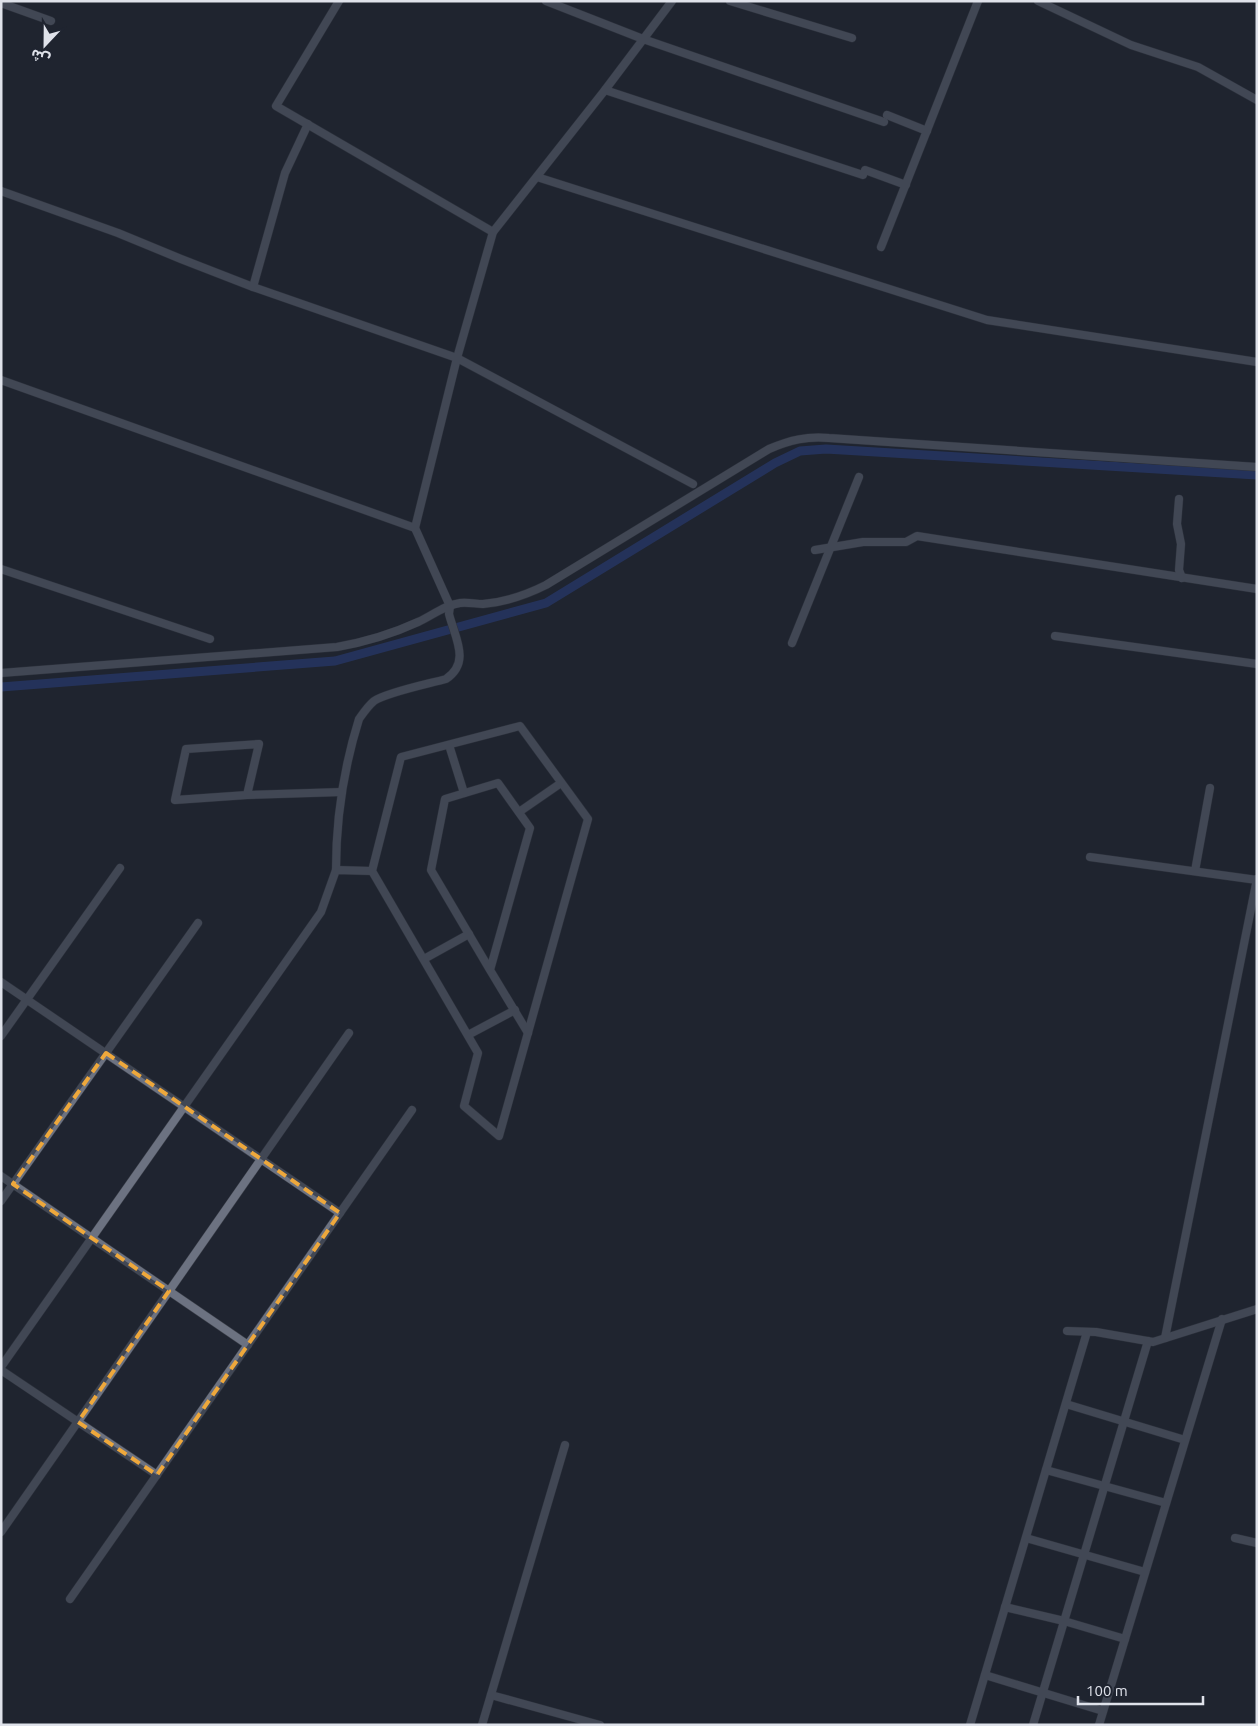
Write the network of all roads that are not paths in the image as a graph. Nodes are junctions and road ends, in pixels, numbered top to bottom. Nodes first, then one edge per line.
1 (339, 1) edge
2 (546, 1) edge
3 (672, 1) edge
4 (730, 1) edge
5 (978, 1) edge
6 (1038, 1) edge
7 (1, 3) edge
8 (51, 21) dead end
9 (852, 38) dead end
10 (643, 39) junction
11 (605, 90) junction
12 (1257, 100) edge
13 (308, 124) junction
14 (927, 131) junction
15 (537, 177) junction
16 (906, 185) junction
17 (1, 191) edge
18 (494, 232) junction
19 (881, 247) dead end
20 (253, 287) junction
21 (457, 358) junction
22 (1257, 362) edge
23 (1, 380) edge
24 (1257, 467) edge
25 (858, 477) dead end
26 (693, 484) dead end
27 (1179, 499) dead end
28 (415, 528) junction
29 (831, 547) junction
30 (815, 550) dead end
31 (1, 569) edge
32 (1182, 578) junction
33 (1257, 589) edge
34 (449, 610) junction
35 (1055, 636) dead end
36 (210, 639) dead end
37 (792, 643) dead end
38 (1257, 664) edge
39 (1, 673) edge
40 (449, 745) junction
41 (561, 782) junction
42 (1210, 788) dead end
43 (342, 792) junction
44 (464, 793) junction
45 (247, 795) junction
46 (519, 812) junction
47 (1090, 857) dead end
48 (120, 868) dead end
49 (336, 870) junction
50 (372, 871) junction
51 (1195, 871) junction
52 (1257, 879) edge
53 (1255, 896) edge
54 (198, 923) dead end
55 (469, 934) junction
56 (424, 959) junction
57 (490, 970) junction
58 (1, 982) edge
59 (27, 999) junction
60 (515, 1010) junction
61 (528, 1032) junction
62 (349, 1034) dead end
63 (1, 1036) edge
64 (468, 1036) junction
65 (106, 1053) junction
66 (184, 1107) junction
67 (412, 1110) dead end
68 (261, 1159) junction
69 (1, 1176) edge
70 (13, 1184) junction
71 (1, 1201) edge
72 (340, 1213) junction
73 (92, 1238) junction
74 (169, 1291) junction
75 (1257, 1309) edge
76 (1222, 1319) junction
77 (1067, 1331) dead end
78 (1087, 1332) junction
79 (1165, 1338) junction
80 (1148, 1341) junction
81 (248, 1345) junction
82 (1, 1369) edge
83 (1066, 1404) junction
84 (1125, 1421) junction
85 (78, 1422) junction
86 (1185, 1440) junction
87 (565, 1445) dead end
88 (1046, 1470) junction
89 (157, 1475) junction
90 (1105, 1487) junction
91 (1166, 1503) junction
92 (1, 1532) edge
93 (1026, 1538) junction
94 (1235, 1538) dead end
95 (1257, 1543) edge
96 (1084, 1554) junction
97 (1145, 1572) junction
98 (70, 1600) dead end
99 (1005, 1607) junction
100 (1064, 1621) junction
101 (1125, 1639) junction
102 (985, 1675) junction
103 (1043, 1692) junction
104 (491, 1695) junction
105 (1103, 1711) junction
106 (482, 1725) edge
107 (600, 1725) edge
108 (970, 1725) edge
109 (1033, 1725) edge
110 (1099, 1725) edge

1 - 13 street
2 - 10 street
3 - 10 street
4 - 9 street
5 - 14 street
6 - 12 street
7 - 8 street
10 - 11 street
10 - 14 street
11 - 15 street
11 - 16 street
13 - 18 street
13 - 20 street
14 - 16 street
15 - 18 street
15 - 22 street
16 - 19 street
17 - 20 street
18 - 21 street
20 - 21 street
21 - 26 street
21 - 28 street
23 - 28 street
24 - 34 street
25 - 29 street
27 - 32 street
28 - 34 street
29 - 30 street
29 - 32 street
29 - 37 street
31 - 36 street
32 - 33 street
34 - 39 street
34 - 43 street
35 - 38 street
40 - 41 street
40 - 44 street
40 - 50 street
41 - 46 street
41 - 61 street
42 - 51 street
43 - 45 street
43 - 49 street
44 - 46 street
44 - 55 street
45 - 45 street
46 - 57 street
47 - 51 street
48 - 59 street
49 - 50 street
49 - 66 street
50 - 56 street
51 - 52 street
52 - 53 street
53 - 79 street
54 - 65 street
55 - 56 street
55 - 57 street
56 - 64 street
57 - 60 street
58 - 59 street
59 - 63 street
59 - 65 street
60 - 61 street
60 - 64 street
61 - 64 street
62 - 68 street
65 - 66 street
65 - 70 street
66 - 68 street
66 - 73 street
67 - 72 street
68 - 72 street
68 - 74 street
69 - 70 street
70 - 71 street
70 - 73 street
72 - 81 street
73 - 74 street
73 - 82 street
74 - 81 street
74 - 85 street
75 - 76 street
76 - 79 street
76 - 86 street
77 - 78 street
78 - 80 street
78 - 83 street
79 - 80 street
80 - 84 street
81 - 89 street
82 - 85 street
83 - 84 street
83 - 88 street
84 - 86 street
84 - 90 street
85 - 89 street
85 - 92 street
86 - 91 street
87 - 104 street
88 - 90 street
88 - 93 street
89 - 98 street
90 - 91 street
90 - 96 street
91 - 97 street
93 - 96 street
93 - 99 street
94 - 95 street
96 - 97 street
96 - 100 street
97 - 101 street
99 - 100 street
99 - 102 street
100 - 101 street
100 - 103 street
101 - 105 street
102 - 103 street
102 - 108 street
103 - 105 street
103 - 109 street
104 - 106 street
104 - 107 street
105 - 110 street

